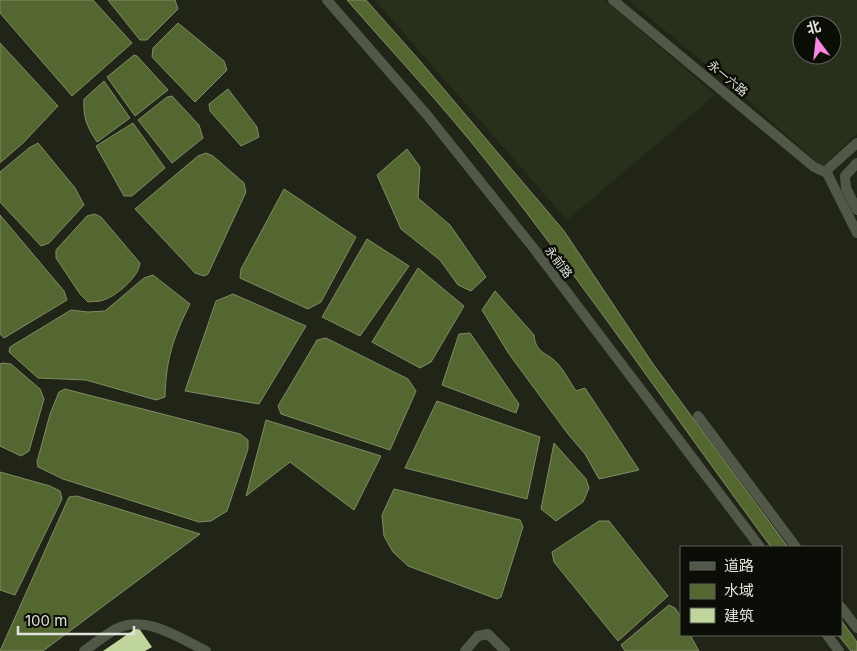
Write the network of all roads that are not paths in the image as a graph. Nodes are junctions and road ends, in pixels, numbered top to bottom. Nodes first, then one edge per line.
1 (326, 0) edge
2 (613, 0) edge
3 (857, 143) edge
4 (857, 163) edge
5 (826, 173) junction
6 (857, 210) edge
7 (857, 233) edge
8 (698, 416) dead end
9 (759, 546) edge
10 (795, 546) edge
11 (842, 608) edge
12 (857, 628) edge
13 (828, 636) edge
14 (471, 649) edge
15 (84, 651) edge
16 (206, 651) edge
17 (505, 651) edge
18 (839, 651) edge

1 - 9 street, 永前路
2 - 5 street, 永一六路
3 - 5 street
4 - 6 street
5 - 7 street
8 - 10 street
11 - 12 street
13 - 18 street
14 - 17 street
15 - 16 street

